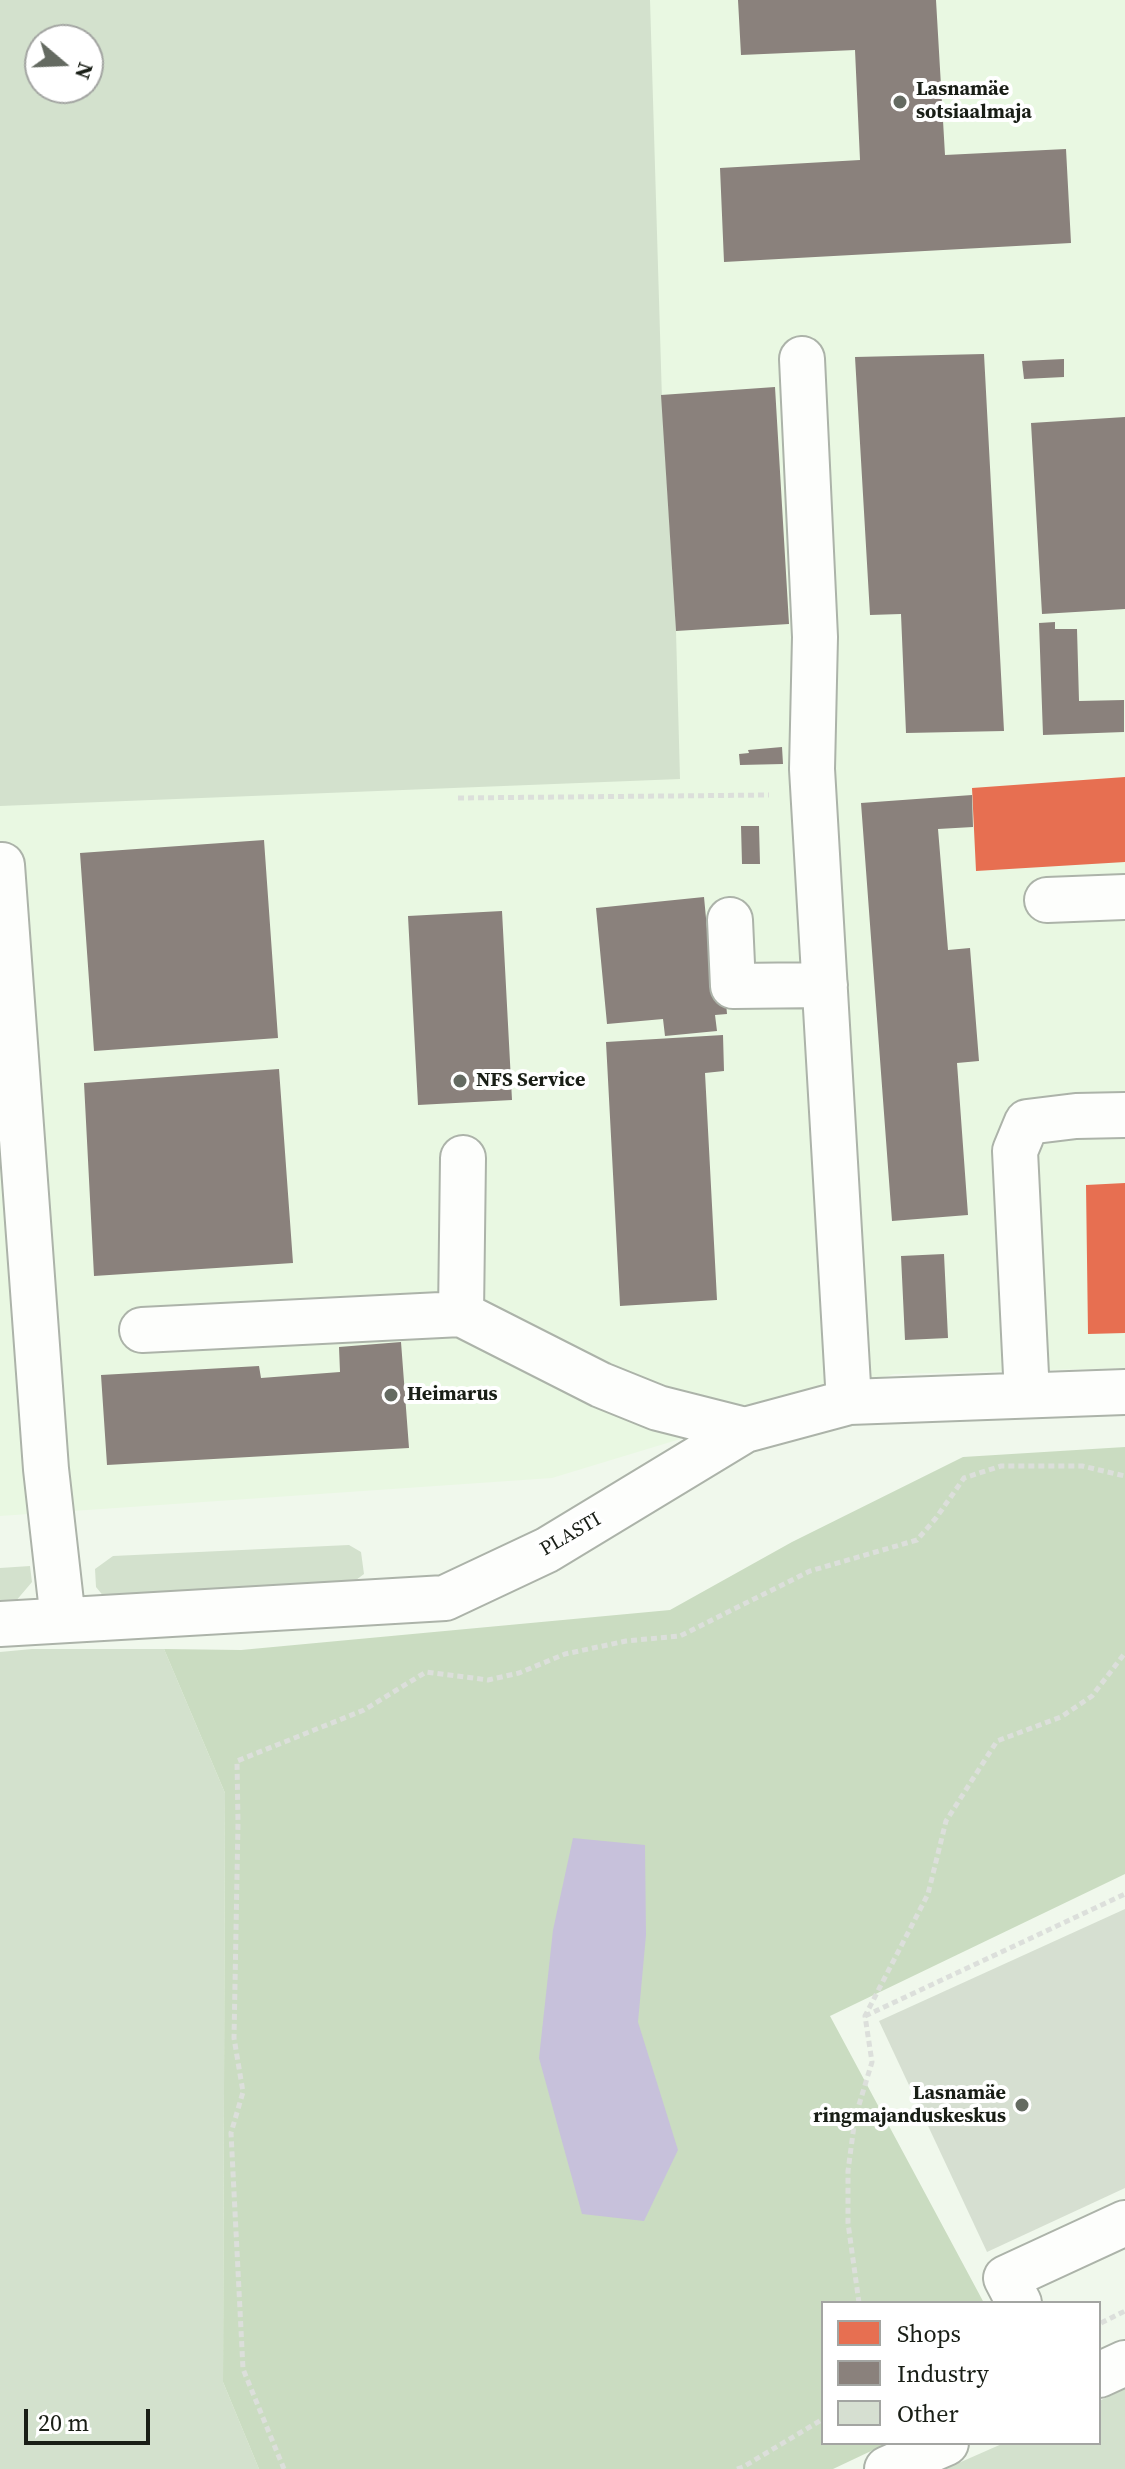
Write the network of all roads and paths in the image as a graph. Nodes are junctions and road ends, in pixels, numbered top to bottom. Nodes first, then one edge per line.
1 (802, 359) dead end
2 (814, 795) junction
3 (458, 798) dead end
4 (2, 865) dead end
5 (1125, 897) edge
6 (1047, 900) dead end
7 (730, 920) dead end
8 (825, 985) junction
9 (1125, 1115) edge
10 (463, 1158) dead end
11 (461, 1314) junction
12 (142, 1330) dead end
13 (1125, 1392) edge
14 (1027, 1395) junction
15 (849, 1402) junction
16 (745, 1430) junction
17 (1125, 1476) edge
18 (63, 1620) junction
19 (0, 1624) edge
20 (1125, 1653) edge
21 (1125, 1894) edge
22 (865, 2016) junction
23 (1125, 2223) edge
24 (859, 2301) edge
25 (1018, 2301) edge
26 (1125, 2311) edge
27 (1101, 2322) edge
28 (1125, 2363) edge
29 (1101, 2374) edge
30 (821, 2420) edge
31 (941, 2445) edge
32 (284, 2469) edge
33 (737, 2469) edge
34 (887, 2469) edge

1 - 2 lane
2 - 3 path
2 - 8 lane
4 - 18 lane
5 - 6 lane
7 - 8 lane
8 - 15 lane
9 - 14 lane
10 - 11 lane
11 - 12 lane
11 - 16 lane
13 - 14 lane, PLASTI
14 - 15 lane, PLASTI
15 - 16 lane, PLASTI
16 - 18 lane, PLASTI
17 - 32 path
18 - 19 lane, PLASTI
20 - 22 path
21 - 22 path
22 - 24 path
23 - 25 lane
26 - 27 path
28 - 29 lane
30 - 33 path
31 - 34 lane

